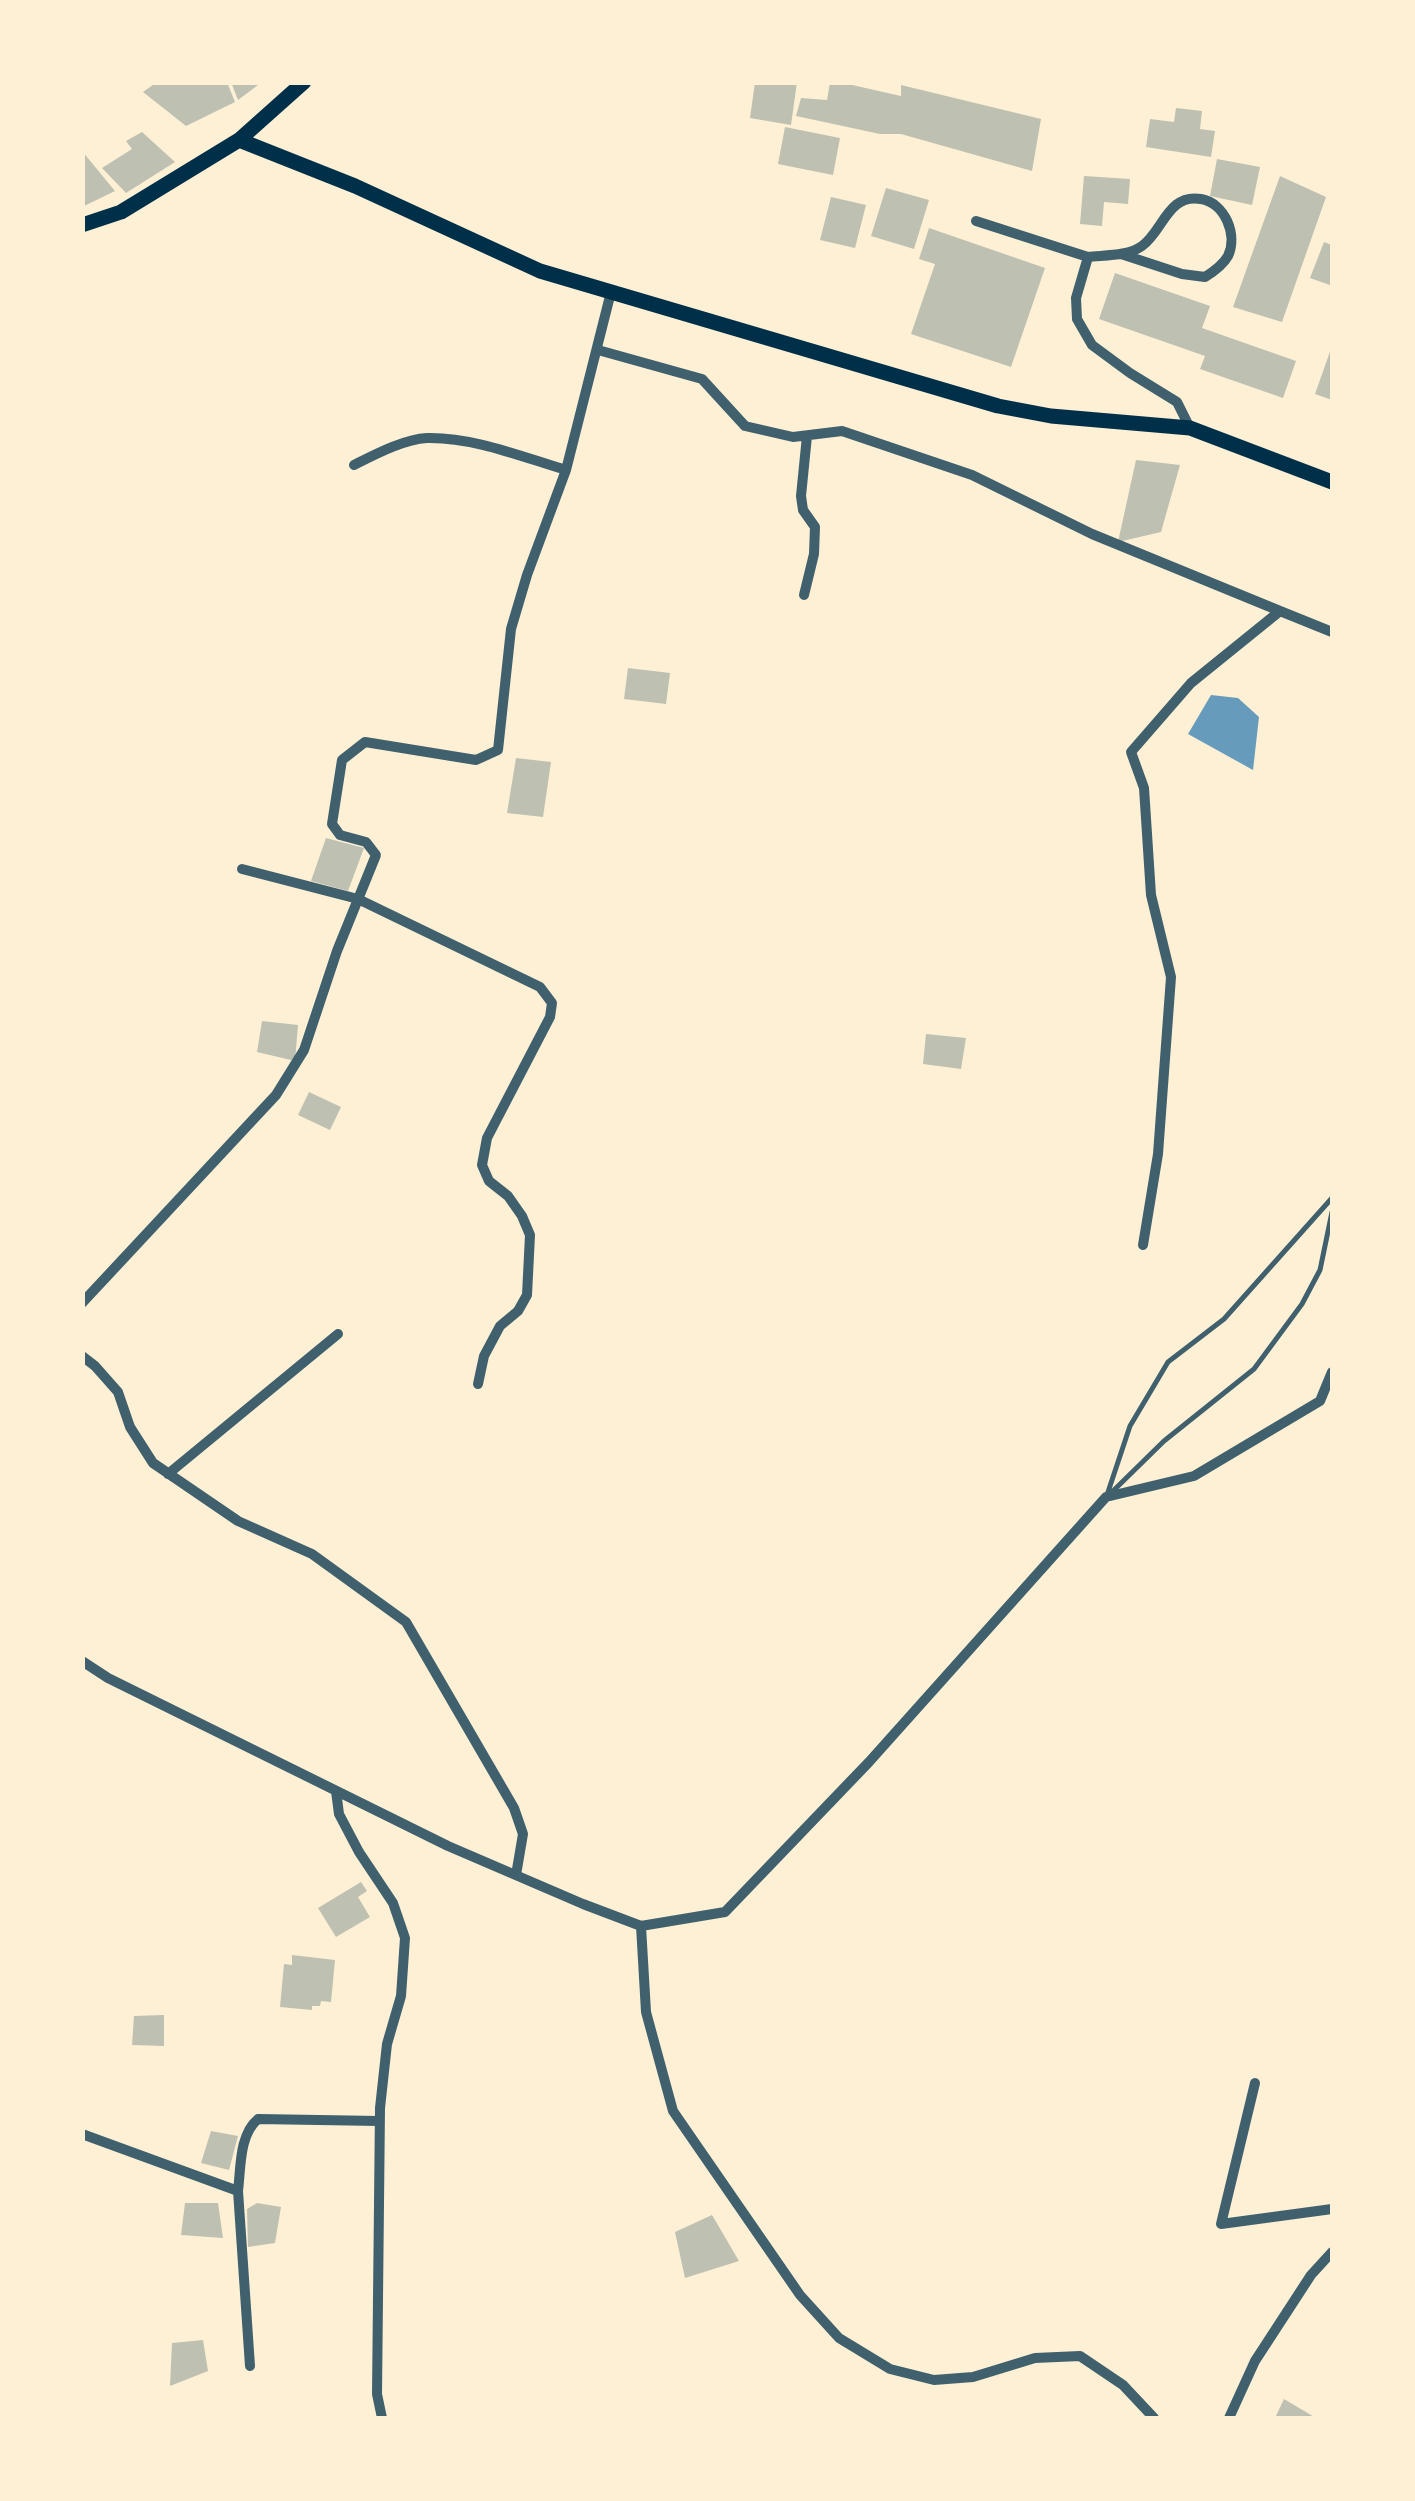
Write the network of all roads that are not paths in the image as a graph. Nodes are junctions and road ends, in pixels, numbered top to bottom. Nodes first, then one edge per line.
1 (304, 82) edge
2 (239, 140) junction
3 (976, 221) dead end
4 (82, 225) edge
5 (1121, 254) junction
6 (1088, 257) junction
7 (612, 292) junction
8 (598, 350) junction
9 (1190, 428) junction
10 (807, 436) junction
11 (354, 465) dead end
12 (566, 470) junction
13 (1332, 482) edge
14 (804, 595) dead end
15 (1280, 611) junction
16 (1332, 632) edge
17 (242, 869) dead end
18 (358, 899) junction
19 (1332, 1198) edge
20 (1332, 1212) edge
21 (1142, 1245) dead end
22 (82, 1303) edge
23 (338, 1334) dead end
24 (82, 1356) edge
25 (1332, 1372) edge
26 (478, 1384) dead end
27 (168, 1474) junction
28 (1106, 1498) junction
29 (82, 1661) edge
30 (336, 1791) junction
31 (516, 1875) junction
32 (641, 1926) junction
33 (1255, 2082) dead end
34 (380, 2121) junction
35 (82, 2134) edge
36 (238, 2190) junction
37 (1332, 2209) edge
38 (1332, 2252) edge
39 (250, 2366) dead end
40 (382, 2418) edge
41 (1154, 2418) edge
42 (1229, 2418) edge

1 - 2 main road
2 - 4 main road
2 - 7 main road
3 - 6 street
5 - 5 street
5 - 6 street
6 - 9 street
7 - 8 street
7 - 9 main road
8 - 10 street
8 - 12 street
9 - 13 main road
10 - 14 street
10 - 15 street
11 - 12 street
12 - 18 street
15 - 16 street
15 - 21 street
17 - 18 street
18 - 22 street
18 - 26 street
19 - 28 lane
20 - 28 lane
23 - 27 street
24 - 27 street
25 - 28 street
27 - 31 street
28 - 32 street
29 - 30 street
30 - 31 street
30 - 34 street
31 - 32 street
32 - 41 street
33 - 37 street
34 - 36 street
34 - 40 street
35 - 36 street
36 - 39 street
38 - 42 street

